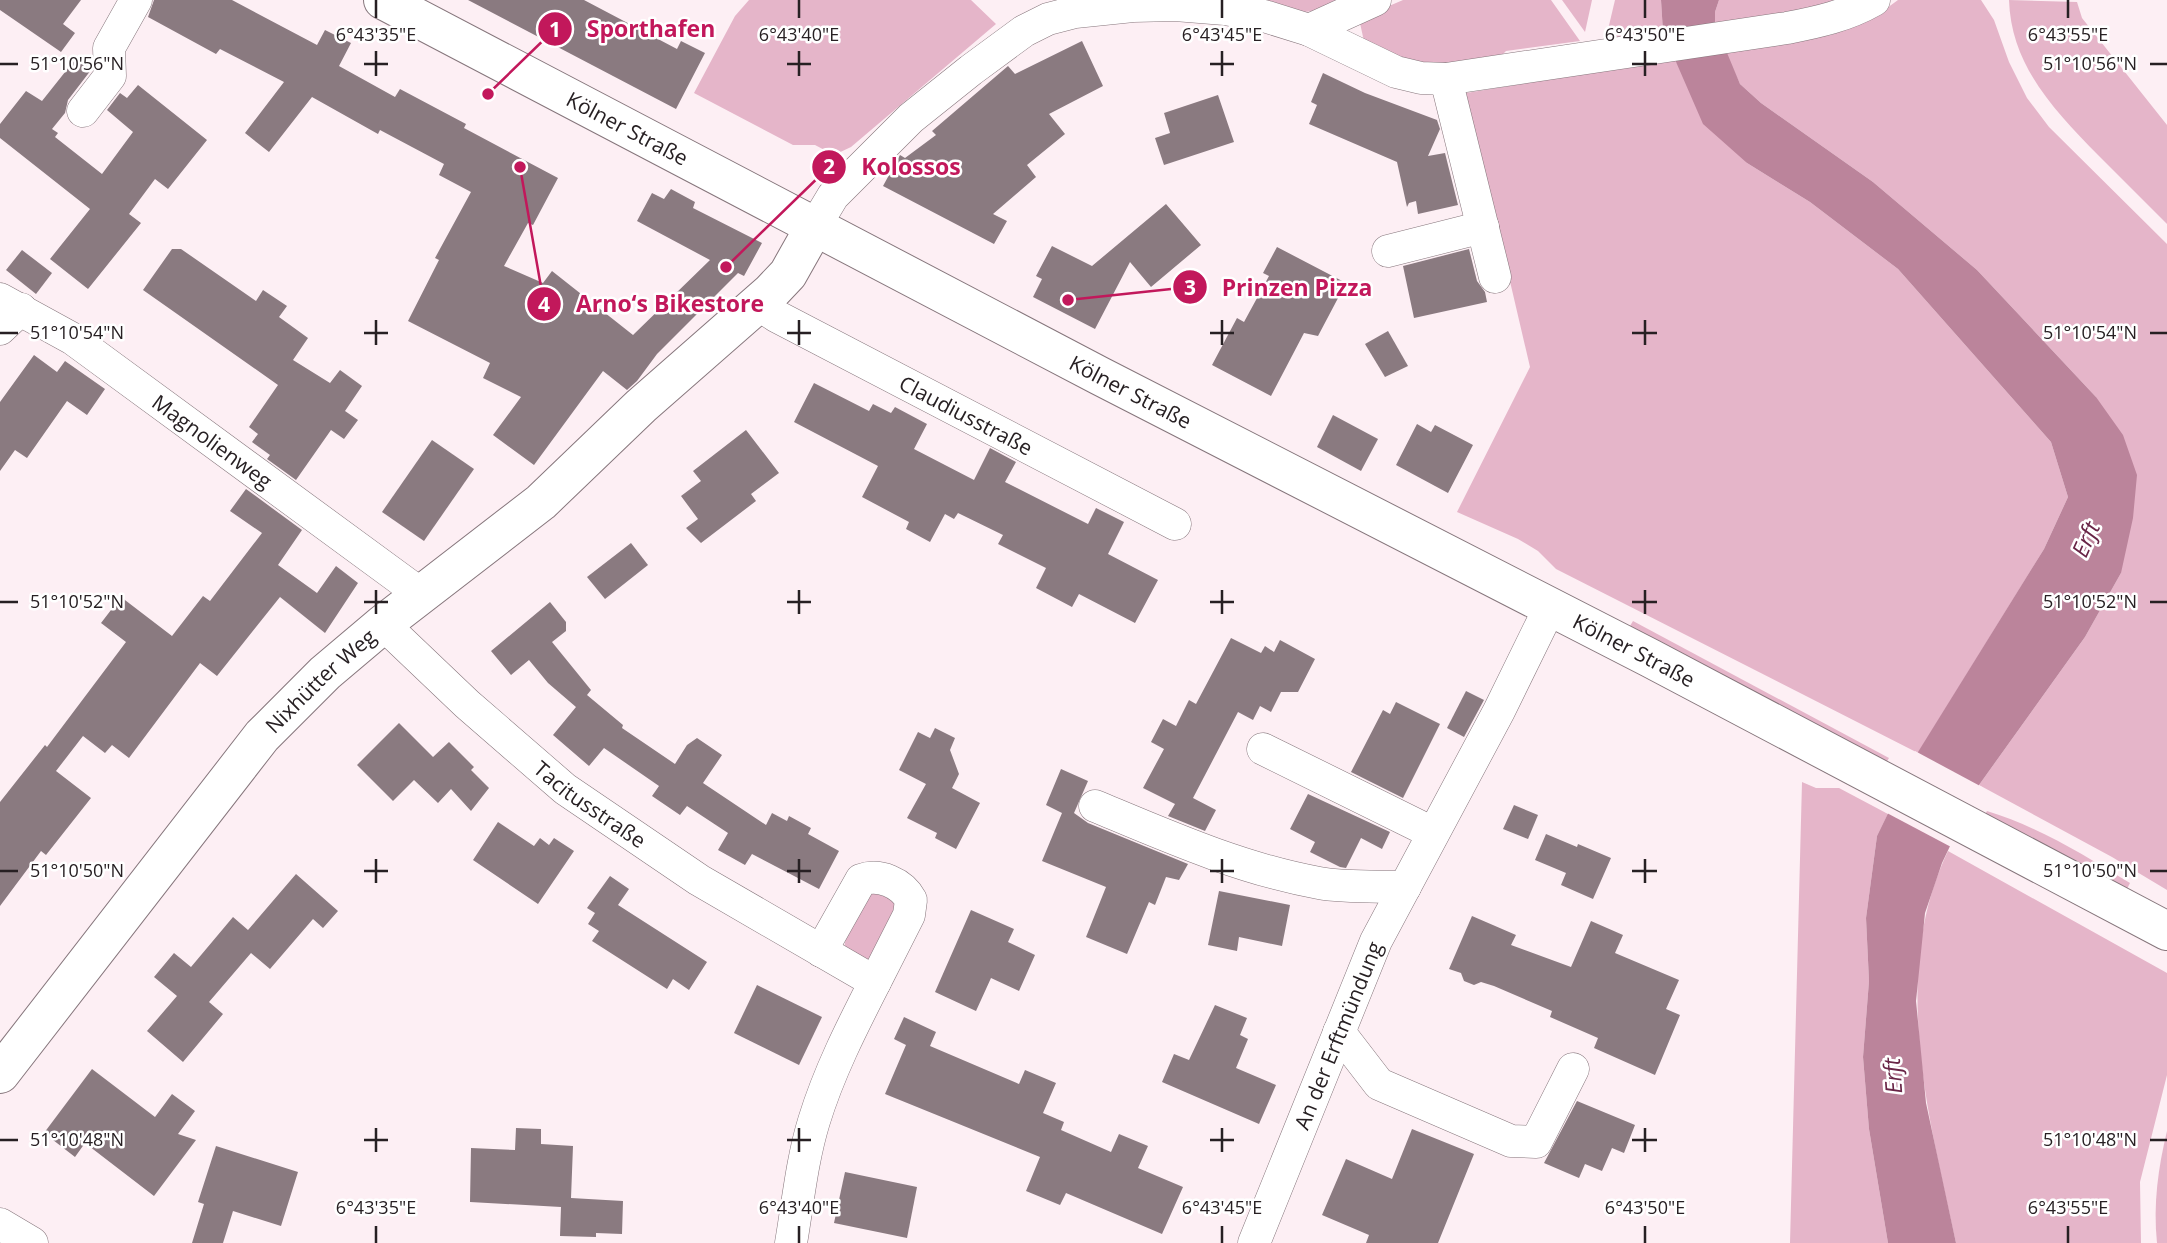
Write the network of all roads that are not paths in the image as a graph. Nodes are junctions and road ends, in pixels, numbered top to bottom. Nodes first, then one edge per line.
1 (136, 0) edge
2 (383, 0) edge
3 (1375, 0) edge
4 (1874, 0) edge
5 (1132, 3) edge
6 (1309, 30) junction
7 (1446, 79) junction
8 (83, 111) dead end
9 (815, 226) junction
10 (1483, 227) junction
11 (1388, 251) dead end
12 (1495, 277) dead end
13 (758, 304) junction
14 (7, 312) edge
15 (1175, 524) dead end
16 (422, 595) junction
17 (1550, 607) junction
18 (383, 624) junction
19 (1263, 749) dead end
20 (1095, 806) dead end
21 (1433, 833) junction
22 (1405, 887) junction
23 (2167, 931) edge
24 (821, 951) junction
25 (874, 982) junction
26 (1339, 1031) junction
27 (1573, 1069) dead end
28 (0, 1074) edge
29 (0, 1224) edge
30 (32, 1243) edge
31 (792, 1243) edge
32 (1254, 1243) edge

1 - 8 street
2 - 9 main road, Kölner Straße
3 - 6 street
4 - 7 street
5 - 6 street
5 - 9 street
6 - 7 street
7 - 10 street
9 - 13 main road, Nixhütter Weg
9 - 17 main road, Kölner Straße
10 - 11 street
10 - 12 street
13 - 15 street, Claudiusstraße
13 - 16 main road, Nixhütter Weg
14 - 16 street, Magnolienweg
16 - 18 main road, Nixhütter Weg
17 - 21 street, An der Erftmündung
17 - 23 main road, Kölner Straße
18 - 24 street, Tacitusstraße
18 - 28 main road, Nixhütter Weg
19 - 21 street
20 - 22 street
21 - 22 street, An der Erftmündung
22 - 26 street, An der Erftmündung
24 - 25 street, Tacitusstraße
24 - 25 street
25 - 31 street
26 - 27 street
26 - 32 street, An der Erftmündung
29 - 30 street

